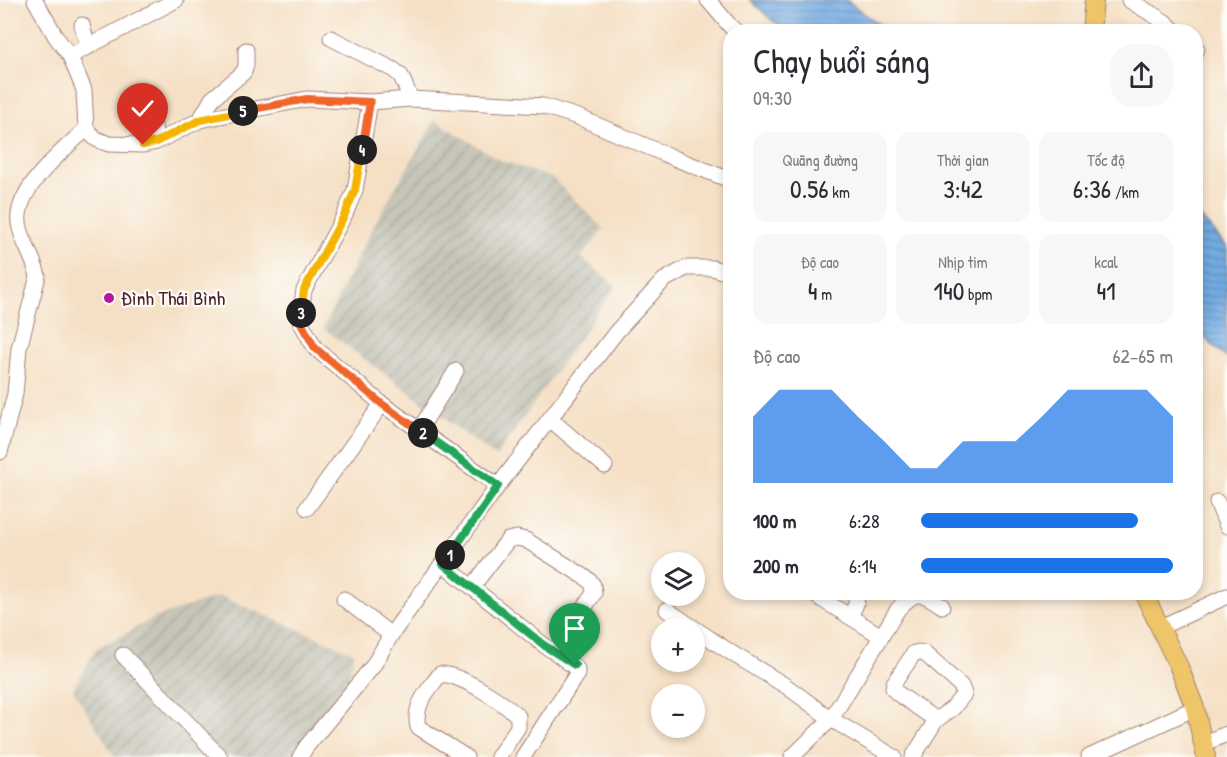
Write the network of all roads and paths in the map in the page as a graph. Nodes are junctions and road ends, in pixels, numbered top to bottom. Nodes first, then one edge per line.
1 (34, 0) edge
2 (708, 0) edge
3 (1129, 0) edge
4 (170, 2) edge
5 (728, 24) edge
6 (1167, 24) edge
7 (82, 25) dead end
8 (331, 38) dead end
9 (88, 47) junction
10 (246, 50) dead end
11 (70, 56) junction
12 (411, 99) junction
13 (370, 102) junction
14 (152, 110) dead end
15 (200, 120) junction
16 (86, 129) junction
17 (156, 142) junction
18 (723, 177) edge
19 (723, 272) edge
20 (456, 371) dead end
21 (382, 404) junction
22 (550, 419) junction
23 (419, 430) junction
24 (0, 452) edge
25 (605, 466) dead end
26 (498, 486) junction
27 (1217, 502) dead end
28 (308, 508) dead end
29 (1227, 526) edge
30 (443, 564) junction
31 (472, 587) junction
32 (1227, 596) edge
33 (344, 598) dead end
34 (823, 600) edge
35 (857, 600) edge
36 (907, 600) edge
37 (933, 600) edge
38 (1147, 600) edge
39 (942, 606) dead end
40 (667, 610) dead end
41 (849, 616) junction
42 (1161, 627) junction
43 (391, 635) junction
44 (881, 636) junction
45 (555, 652) junction
46 (123, 655) dead end
47 (1195, 708) junction
48 (831, 719) junction
49 (936, 720) junction
50 (1227, 734) edge
51 (1205, 750) edge
52 (797, 755) edge
53 (220, 757) edge
54 (300, 757) edge
55 (466, 757) edge
56 (498, 757) edge
57 (523, 757) edge
58 (894, 757) edge
59 (913, 757) edge
60 (1089, 757) edge

1 - 11 street
2 - 5 street
3 - 6 street
4 - 9 street
7 - 9 street
8 - 12 street
9 - 11 street
10 - 15 street
11 - 16 street
12 - 13 street
12 - 18 street
13 - 15 street
13 - 21 street
14 - 17 street
15 - 17 street
16 - 17 street
16 - 24 street
19 - 22 street
20 - 23 street
21 - 23 street
21 - 28 street
22 - 25 street
22 - 26 street
23 - 26 street
26 - 30 street
27 - 29 street
30 - 31 street
30 - 43 street
31 - 45 street
31 - 45 street
32 - 42 street
33 - 43 street
34 - 41 street
35 - 41 street
36 - 44 street
37 - 39 street
38 - 42 main road
40 - 48 street
41 - 44 street
42 - 47 main road
43 - 54 street
44 - 48 street
45 - 57 street
46 - 53 street
47 - 51 main road
47 - 60 street
48 - 52 street
48 - 58 street
49 - 49 street
49 - 59 street
50 - 51 street
55 - 56 street

